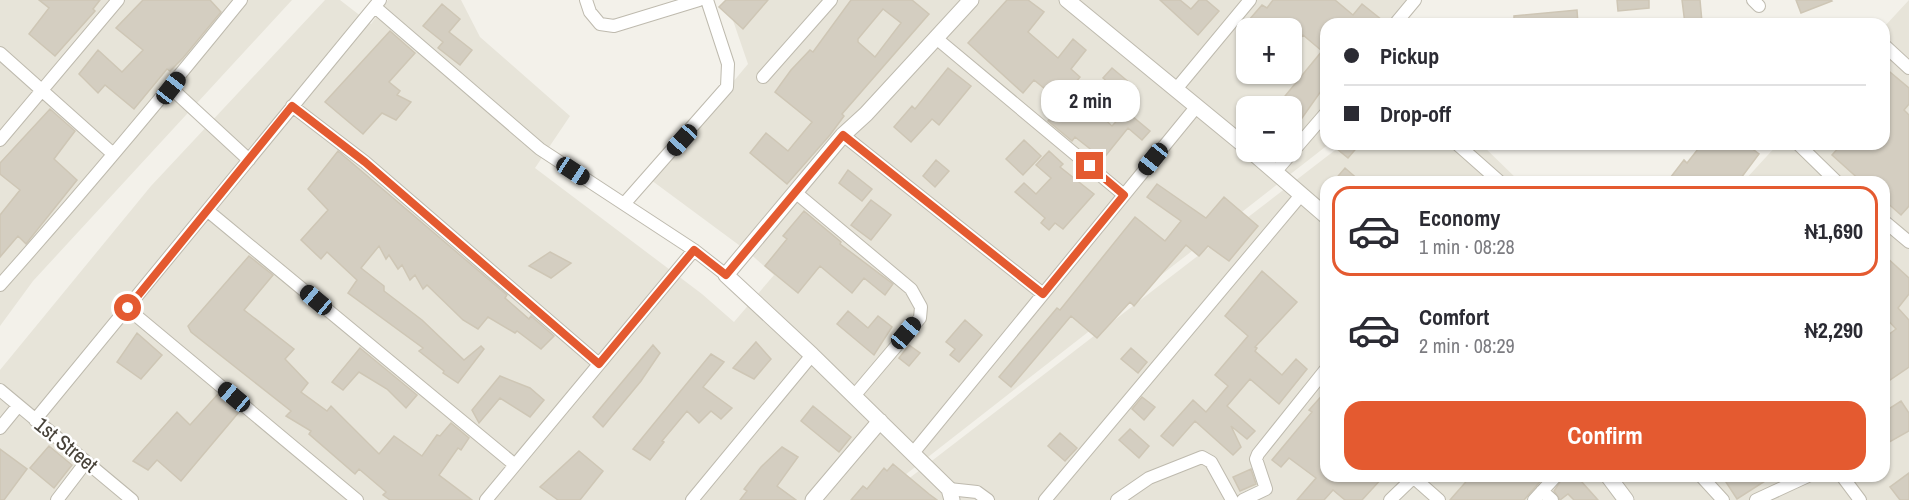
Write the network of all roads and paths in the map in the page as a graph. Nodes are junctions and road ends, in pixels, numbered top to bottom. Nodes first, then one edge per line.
1 (118, 0) edge
2 (241, 0) edge
3 (586, 0) edge
4 (699, 0) edge
5 (707, 0) edge
6 (831, 0) edge
7 (971, 0) edge
8 (1067, 0) edge
9 (1250, 0) edge
10 (1415, 0) edge
11 (377, 3) edge
12 (1400, 18) edge
13 (936, 38) junction
14 (1890, 51) edge
15 (0, 53) edge
16 (1909, 68) edge
17 (763, 77) dead end
18 (171, 88) junction
19 (1176, 88) junction
20 (43, 90) junction
21 (292, 106) junction
22 (1197, 106) junction
23 (1320, 120) edge
24 (843, 135) junction
25 (1236, 139) edge
26 (0, 140) edge
27 (1464, 150) edge
28 (1804, 150) edge
29 (112, 153) junction
30 (249, 160) junction
31 (1265, 162) edge
32 (1276, 171) junction
33 (1493, 176) edge
34 (1827, 176) edge
35 (795, 192) junction
36 (1124, 195) junction
37 (1301, 195) junction
38 (624, 204) junction
39 (208, 210) junction
40 (1320, 211) edge
41 (1890, 225) edge
42 (1909, 242) edge
43 (694, 250) junction
44 (726, 275) junction
45 (0, 285) edge
46 (1043, 294) junction
47 (128, 308) junction
48 (812, 355) junction
49 (599, 364) junction
50 (1320, 376) edge
51 (0, 390) edge
52 (854, 396) junction
53 (18, 406) junction
54 (35, 420) junction
55 (880, 421) junction
56 (0, 428) edge
57 (913, 453) junction
58 (86, 462) junction
59 (515, 465) junction
60 (1408, 482) edge
61 (1420, 482) edge
62 (1551, 482) edge
63 (1612, 482) edge
64 (1706, 482) edge
65 (1795, 482) edge
66 (1846, 482) edge
67 (950, 495) edge
68 (1538, 496) edge
69 (57, 500) edge
70 (132, 500) edge
71 (357, 500) edge
72 (486, 500) edge
73 (692, 500) edge
74 (813, 500) edge
75 (988, 500) edge
76 (1046, 500) edge
77 (1118, 500) edge
78 (1232, 500) edge
79 (1243, 500) edge
80 (1390, 500) edge
81 (1439, 500) edge
82 (1552, 500) edge
83 (1626, 500) edge
84 (1723, 500) edge
85 (1756, 500) edge
86 (1860, 500) edge

1 - 20 street
2 - 18 street
3 - 4 street
5 - 38 street
6 - 17 street
7 - 13 street
8 - 19 street
9 - 19 street
10 - 12 street
11 - 21 street
11 - 38 street
13 - 24 street
13 - 36 street
14 - 16 street
15 - 20 street
18 - 29 street
18 - 30 street
19 - 22 street
20 - 26 street
20 - 29 street
21 - 30 street
21 - 49 street
22 - 25 street
22 - 36 street
23 - 32 street
24 - 35 street
24 - 46 street
27 - 33 street
28 - 34 street
29 - 45 street
30 - 39 street
31 - 32 street
32 - 37 street
35 - 44 street
35 - 52 street
36 - 46 street
37 - 40 street
37 - 76 street
38 - 43 street
39 - 47 street
39 - 59 street
41 - 42 street
43 - 44 street
43 - 49 street
44 - 48 street
46 - 57 street
47 - 54 street
47 - 71 street
48 - 52 street
48 - 73 street
49 - 59 street
50 - 79 street
51 - 53 street, 1st Street
52 - 55 street
53 - 54 street, 1st Street
53 - 56 street
54 - 58 street, 1st Street
55 - 57 street
55 - 74 street
57 - 67 street
58 - 69 street
58 - 70 street, 1st Street
59 - 72 street
60 - 80 street
61 - 81 street
62 - 68 street
63 - 83 street
64 - 84 street
65 - 85 street
66 - 86 street
67 - 75 street
68 - 82 street
77 - 78 street

